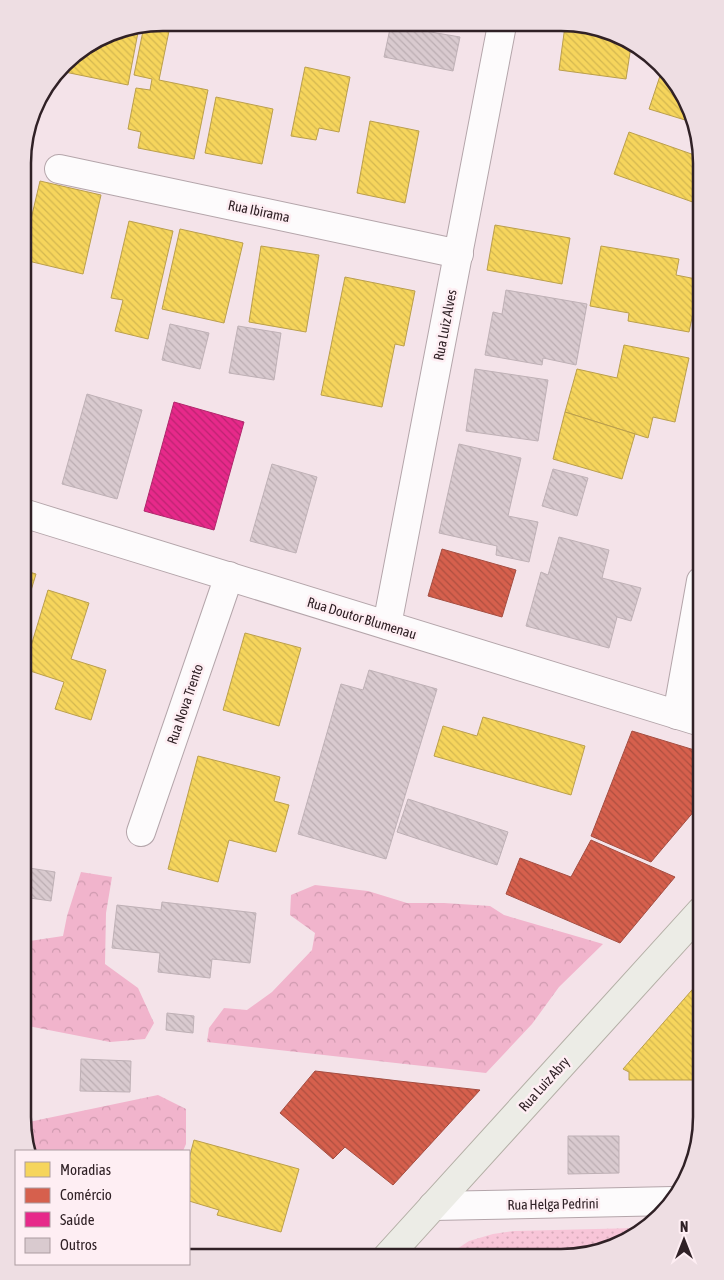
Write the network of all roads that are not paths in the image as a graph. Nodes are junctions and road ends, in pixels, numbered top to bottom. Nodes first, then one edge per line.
1 (501, 31) edge
2 (59, 169) dead end
3 (458, 254) junction
4 (31, 515) edge
5 (229, 576) junction
6 (387, 625) junction
7 (692, 678) edge
8 (689, 718) edge
9 (141, 832) dead end
10 (692, 921) edge
11 (661, 1201) edge
12 (433, 1206) junction
13 (394, 1249) edge

1 - 3 street, Rua Luiz Alves
2 - 3 street, Rua Ibirama
3 - 6 street, Rua Luiz Alves
4 - 5 street, Rua Doutor Blumenau
5 - 6 street, Rua Doutor Blumenau
5 - 9 street, Rua Nova Trento
6 - 8 street, Rua Doutor Blumenau
7 - 8 street
10 - 12 main road, Rua Luiz Abry
11 - 12 street, Rua Helga Pedrini
12 - 13 main road, Rua Luiz Abry

